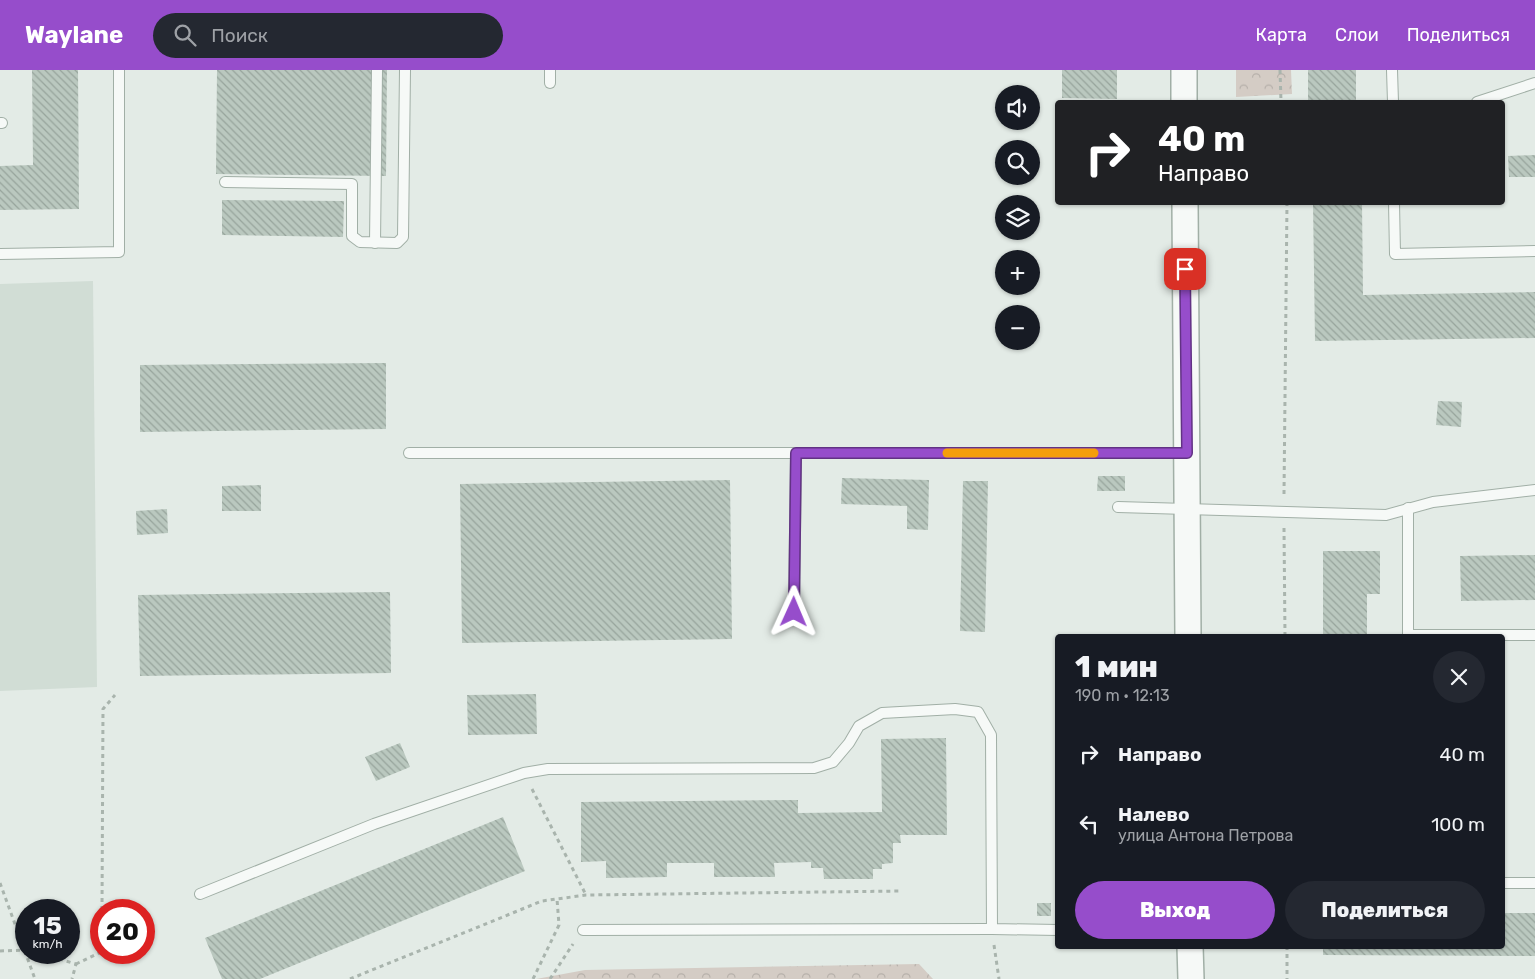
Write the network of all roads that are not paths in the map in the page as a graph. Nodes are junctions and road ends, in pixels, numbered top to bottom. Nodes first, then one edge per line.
1 (119, 70) edge
2 (376, 70) edge
3 (405, 70) edge
4 (550, 70) edge
5 (1184, 70) edge
6 (1392, 70) edge
7 (550, 83) dead end
8 (1535, 83) edge
9 (1184, 100) edge
10 (1393, 100) edge
11 (1484, 100) edge
12 (225, 182) dead end
13 (1185, 205) edge
14 (1394, 205) edge
15 (375, 243) junction
16 (1535, 251) edge
17 (0, 254) edge
18 (409, 453) dead end
19 (796, 453) junction
20 (1187, 453) junction
21 (1535, 490) edge
22 (1118, 507) dead end
23 (1408, 508) junction
24 (1188, 509) junction
25 (794, 612) dead end
26 (1188, 634) edge
27 (1408, 634) edge
28 (1505, 635) edge
29 (1535, 635) edge
30 (1505, 883) edge
31 (1535, 883) edge
32 (200, 894) dead end
33 (992, 929) junction
34 (583, 930) road end
35 (1055, 930) edge
36 (1190, 949) edge
37 (1191, 979) edge

1 - 17 lane
2 - 15 lane
3 - 15 lane
4 - 7 lane
5 - 9 street
6 - 10 lane
8 - 11 lane
12 - 15 lane
13 - 20 street
14 - 16 lane
18 - 19 lane
19 - 20 lane
19 - 25 lane
20 - 24 street
21 - 23 lane
22 - 24 lane
23 - 24 lane
23 - 27 lane
24 - 26 street
28 - 29 lane
30 - 31 lane
32 - 33 lane
33 - 34 lane
33 - 35 lane
36 - 37 street

